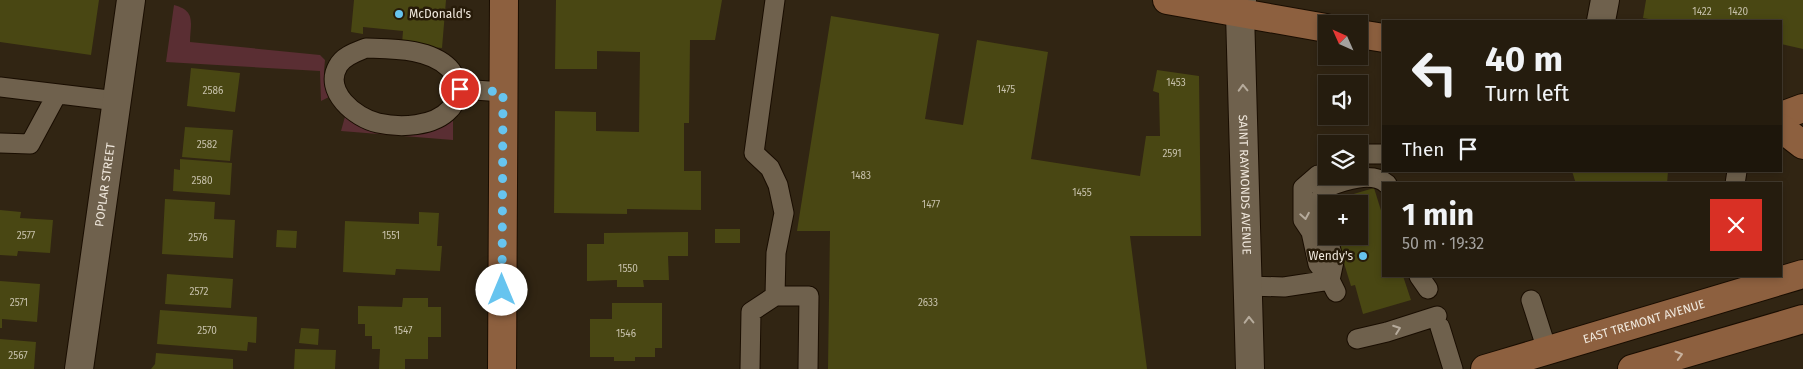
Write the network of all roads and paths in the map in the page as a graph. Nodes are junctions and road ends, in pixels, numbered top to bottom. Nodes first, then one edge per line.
1 (131, 0) edge
2 (504, 0) edge
3 (775, 0) edge
4 (1167, 0) edge
5 (1605, 0) edge
6 (1241, 6) edge
7 (1601, 20) edge
8 (1318, 26) edge
9 (1368, 35) edge
10 (1382, 38) edge
11 (0, 87) edge
12 (460, 89) junction
13 (503, 92) junction
14 (57, 94) junction
15 (117, 102) junction
16 (1803, 108) edge
17 (1782, 116) edge
18 (1782, 129) edge
19 (0, 143) edge
20 (1803, 145) edge
21 (1318, 175) dead end
22 (1385, 182) edge
23 (1322, 195) edge
24 (1330, 245) edge
25 (1803, 274) edge
26 (1742, 284) edge
27 (1248, 286) junction
28 (1333, 286) junction
29 (775, 296) junction
30 (1531, 300) dead end
31 (1803, 318) edge
32 (1357, 339) dead end
33 (1547, 350) junction
34 (79, 369) edge
35 (502, 369) edge
36 (750, 369) edge
37 (808, 369) edge
38 (1250, 369) edge
39 (1453, 369) edge
40 (1485, 369) edge
41 (1632, 369) edge

1 - 15 street, POPLAR STREET
2 - 13 main road
3 - 29 lane
4 - 6 main road
5 - 7 street
6 - 8 main road
27 -> 6 street, SAINT RAYMONDS AVENUE
9 - 10 main road
11 - 14 lane
12 - 12 lane
12 - 13 lane
13 - 35 main road
14 - 15 lane
14 - 19 lane
15 - 34 street, POPLAR STREET
16 - 17 main road
18 - 20 main road
21 -> 28 lane
22 - 23 lane
24 - 28 lane
25 - 26 main road, EAST TREMONT AVENUE
26 - 33 main road, EAST TREMONT AVENUE
27 - 28 lane
38 -> 27 street, SAINT RAYMONDS AVENUE
29 - 36 lane
29 - 37 lane
30 - 33 lane
41 -> 31 main road
32 -> 39 lane
33 - 40 main road, EAST TREMONT AVENUE

